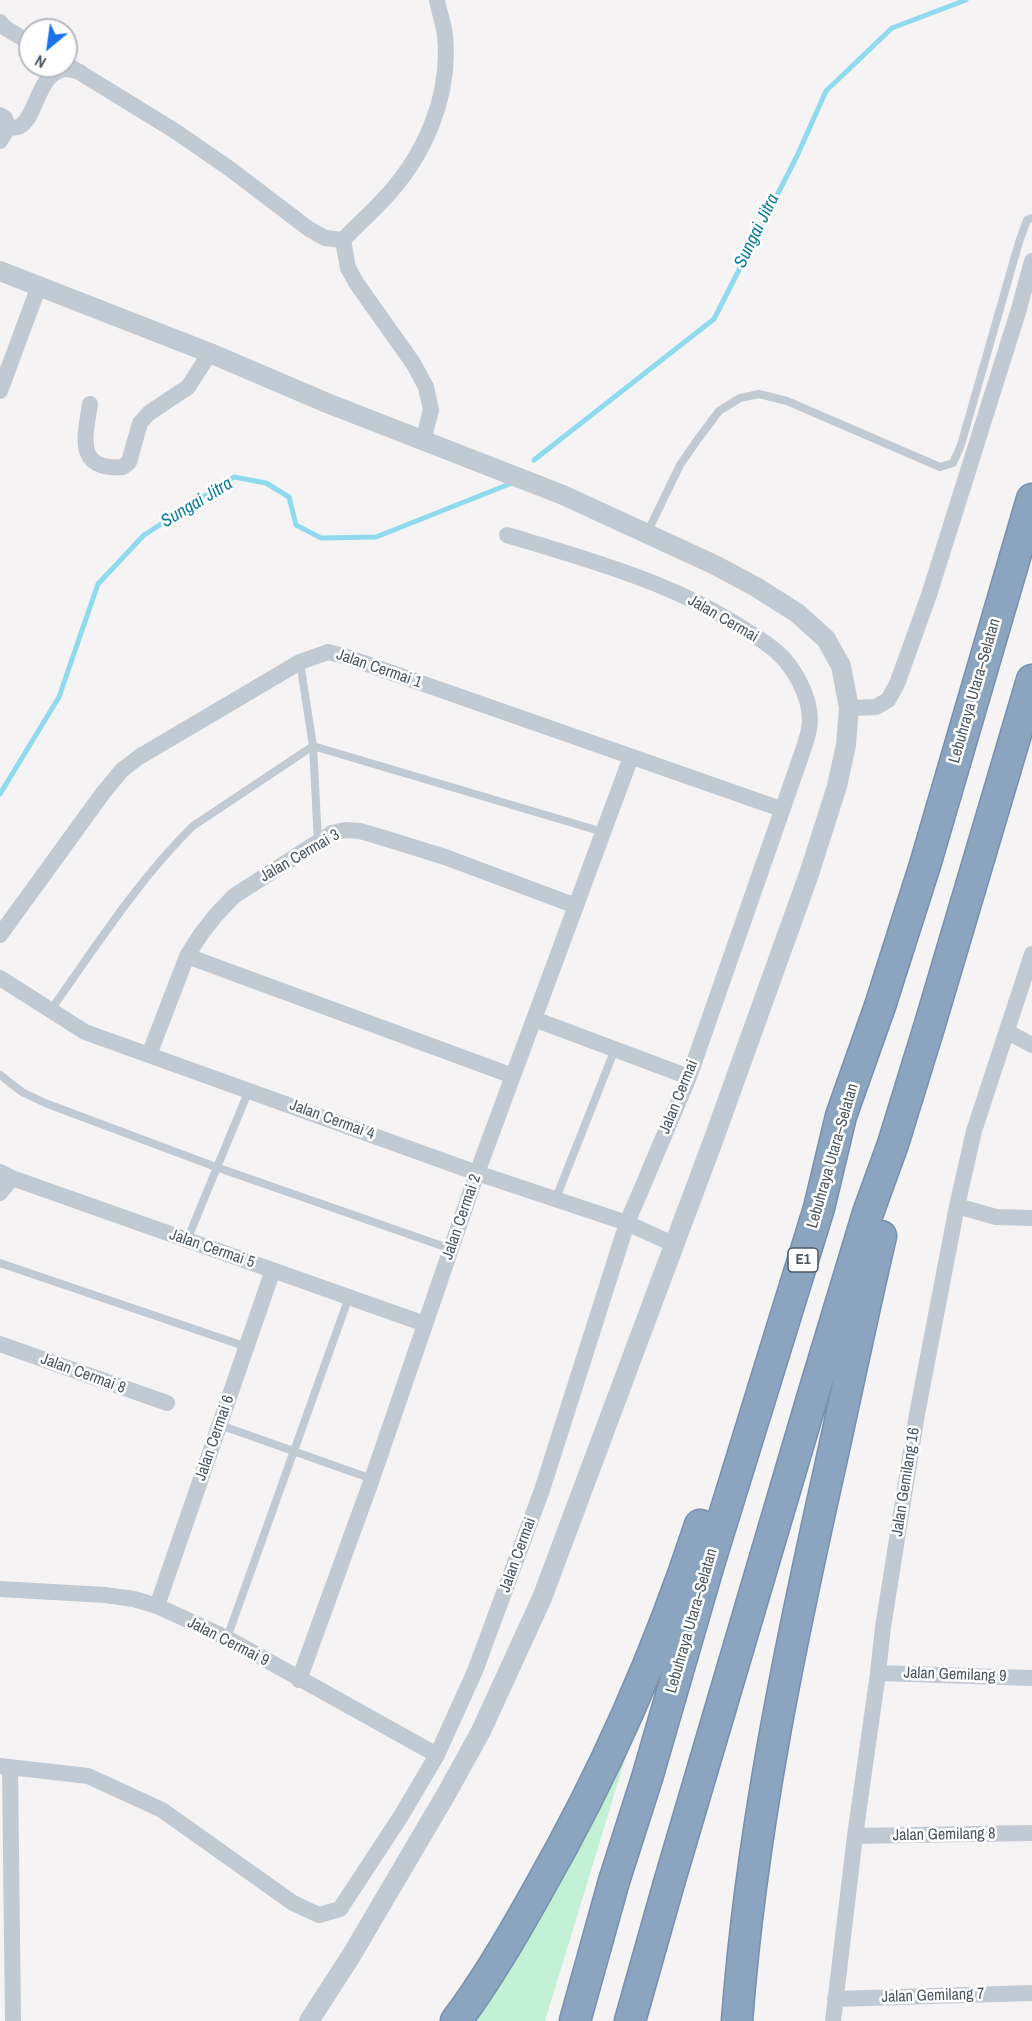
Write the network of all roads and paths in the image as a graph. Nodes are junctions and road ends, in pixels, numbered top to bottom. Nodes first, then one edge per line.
1 (437, 0) edge
2 (0, 22) edge
3 (18, 36) edge
4 (78, 71) edge
5 (50, 78) edge
6 (3, 128) edge
7 (1032, 218) edge
8 (343, 240) junction
9 (1032, 261) edge
10 (0, 271) edge
11 (39, 286) junction
12 (210, 354) junction
13 (0, 391) edge
14 (90, 404) dead end
15 (423, 441) junction
16 (1032, 499) edge
17 (647, 533) junction
18 (507, 535) dead end
19 (300, 662) junction
20 (1032, 681) edge
21 (849, 708) junction
22 (313, 746) junction
23 (631, 758) junction
24 (781, 809) junction
25 (603, 832) junction
26 (318, 842) junction
27 (576, 906) junction
28 (0, 935) edge
29 (1032, 954) edge
30 (187, 956) junction
31 (1029, 974) edge
32 (0, 978) edge
33 (50, 1011) junction
34 (534, 1019) junction
35 (1008, 1032) junction
36 (1032, 1045) edge
37 (615, 1049) junction
38 (149, 1055) junction
39 (0, 1075) edge
40 (513, 1076) junction
41 (689, 1077) junction
42 (249, 1090) junction
43 (841, 1116) junction
44 (893, 1144) junction
45 (216, 1167) junction
46 (477, 1173) junction
47 (6, 1175) edge
48 (0, 1193) edge
49 (556, 1198) junction
50 (957, 1206) junction
51 (1032, 1218) edge
52 (627, 1223) junction
53 (187, 1240) junction
54 (673, 1244) junction
55 (451, 1249) junction
56 (0, 1263) edge
57 (273, 1270) junction
58 (349, 1297) junction
59 (425, 1324) junction
60 (0, 1344) edge
61 (247, 1347) junction
62 (167, 1403) dead end
63 (220, 1425) junction
64 (293, 1452) junction
65 (372, 1479) junction
66 (0, 1588) edge
67 (157, 1606) junction
68 (226, 1638) junction
69 (878, 1673) junction
70 (1032, 1678) edge
71 (299, 1680) junction
72 (437, 1755) junction
73 (5, 1767) edge
74 (1032, 1833) edge
75 (855, 1836) junction
76 (1032, 1993) edge
77 (835, 1999) junction
78 (13, 2021) edge
79 (309, 2021) edge
80 (456, 2021) edge
81 (575, 2021) edge
82 (630, 2021) edge
83 (737, 2021) edge
84 (833, 2021) edge

1 - 8 street
2 - 3 street
4 - 8 street
5 - 6 street
7 - 17 lane
8 - 15 street
9 - 21 street
10 - 11 street
11 - 12 street
11 - 13 street
12 - 14 street
12 - 15 street
15 - 17 street
16 - 43 highway, Lebuhraya Utara–Selatan / E1
17 - 21 street
18 - 24 street, Jalan Cermai
19 - 22 lane
19 - 23 street, Jalan Cermai 1
19 - 28 street, Jalan Cermai 1
20 - 44 highway
21 - 54 street
22 - 25 lane
22 - 26 lane
22 - 33 lane
23 - 24 street, Jalan Cermai 1
23 - 25 street, Jalan Cermai 2
24 - 41 street, Jalan Cermai
25 - 27 street, Jalan Cermai 2
26 - 27 street, Jalan Cermai 3
26 - 30 street, Jalan Cermai 3
27 - 34 street, Jalan Cermai 2
29 - 31 street, Jalan Gemilang 16
30 - 38 street, Jalan Cermai 3
30 - 40 street
31 - 35 street, Jalan Gemilang 16
32 - 33 street, Jalan Cermai 4
33 - 38 street, Jalan Cermai 4
34 - 37 street
34 - 40 street, Jalan Cermai 2
35 - 36 street
35 - 50 street, Jalan Gemilang 16
37 - 41 street
37 - 49 lane
38 - 42 street, Jalan Cermai 4
39 - 45 lane
40 - 46 street, Jalan Cermai 2
41 - 52 street, Jalan Cermai
42 - 45 lane
42 - 46 street, Jalan Cermai 4
43 - 80 highway
43 - 81 highway, Lebuhraya Utara–Selatan / E1
44 - 82 highway
44 - 83 highway
45 - 53 lane
45 - 55 lane
46 - 49 street, Jalan Cermai 4
46 - 55 street, Jalan Cermai 2
47 - 48 street
47 - 53 street, Jalan Cermai 5
49 - 52 street, Jalan Cermai 4
50 - 51 street
50 - 69 street, Jalan Gemilang 16
52 - 54 street, Jalan Cermai 4
52 - 72 street, Jalan Cermai
53 - 57 street, Jalan Cermai 5
54 - 79 street
55 - 59 street, Jalan Cermai 2
56 - 61 lane
57 - 58 street, Jalan Cermai 5
57 - 61 street, Jalan Cermai 6
58 - 59 street, Jalan Cermai 5
58 - 64 lane
59 - 65 street, Jalan Cermai 2
60 - 62 street, Jalan Cermai 8
61 - 63 street, Jalan Cermai 6
63 - 64 lane
63 - 67 street, Jalan Cermai 6
64 - 65 lane
64 - 68 lane
65 - 71 street, Jalan Cermai 2
66 - 67 street, Jalan Cermai 9
67 - 68 street, Jalan Cermai 9
68 - 71 street, Jalan Cermai 9
69 - 70 street, Jalan Gemilang 9
69 - 75 street, Jalan Gemilang 16
71 - 72 street, Jalan Cermai 9
72 - 73 street, Jalan Cermai
73 - 78 street
74 - 75 street, Jalan Gemilang 8
75 - 77 street, Jalan Gemilang 16
76 - 77 street, Jalan Gemilang 7
77 - 84 street, Jalan Gemilang 16

